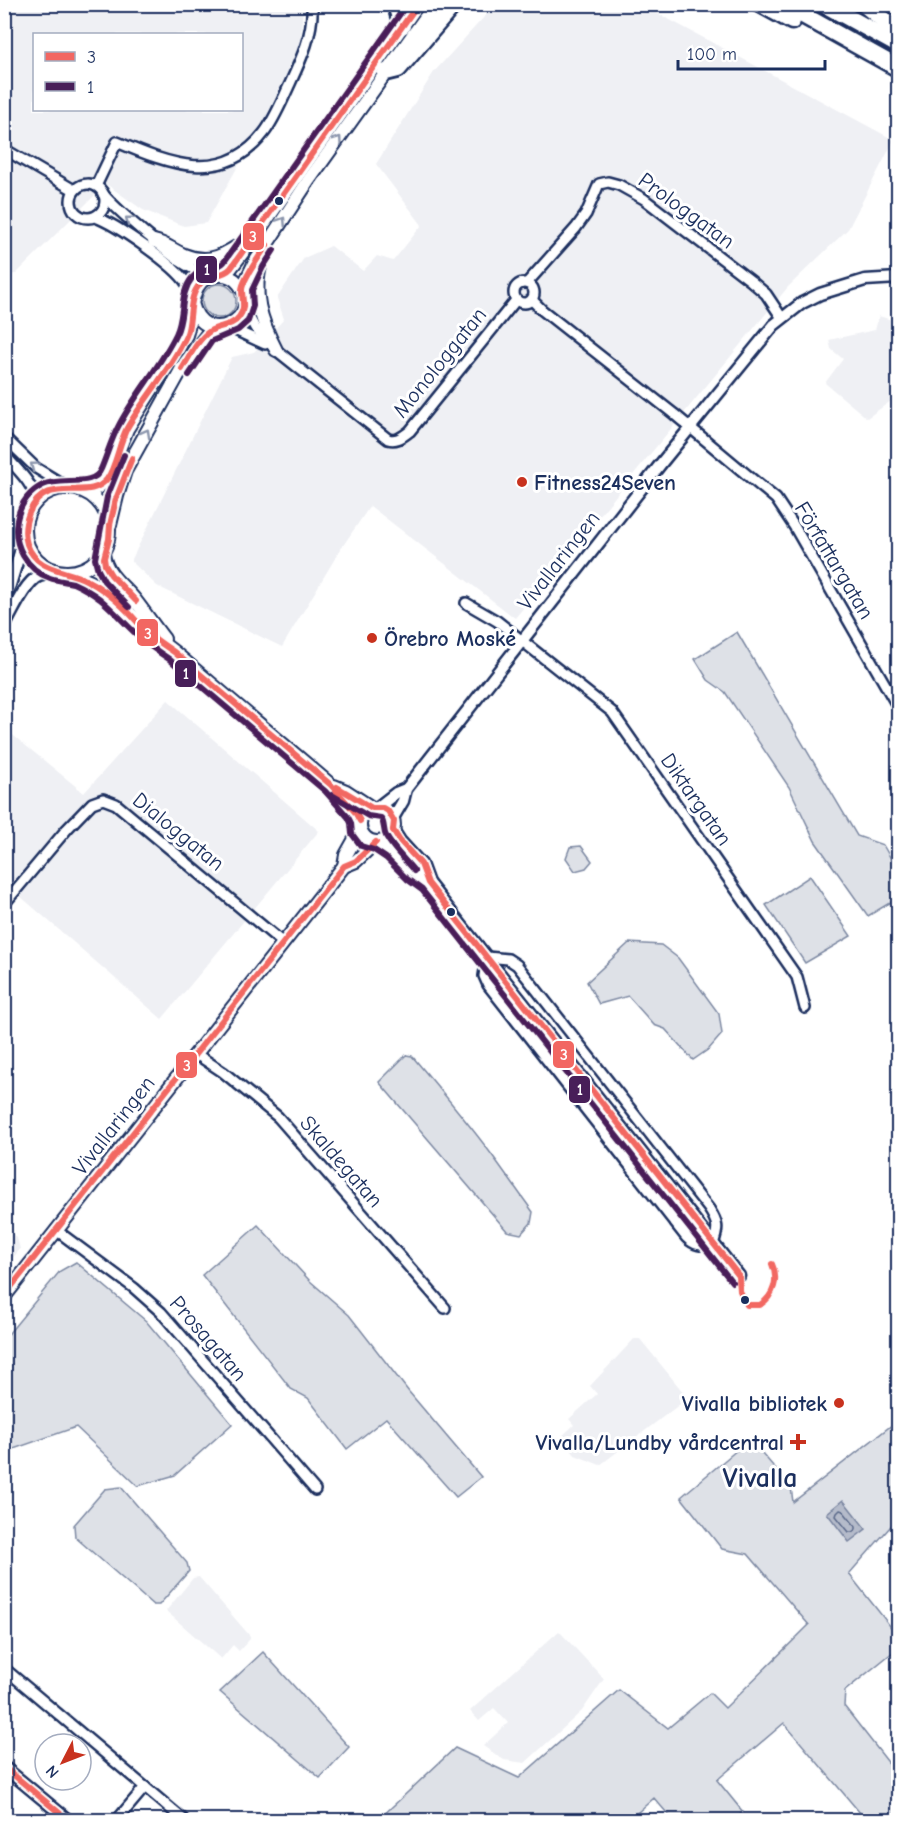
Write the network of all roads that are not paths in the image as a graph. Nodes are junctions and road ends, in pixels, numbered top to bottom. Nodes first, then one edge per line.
1 (312, 4) edge
2 (394, 4) edge
3 (418, 4) edge
4 (454, 4) edge
5 (761, 4) edge
6 (783, 4) edge
7 (824, 4) edge
8 (864, 4) edge
9 (433, 5) edge
10 (402, 26) junction
11 (898, 32) edge
12 (898, 45) edge
13 (865, 49) junction
14 (898, 68) edge
15 (386, 72) junction
16 (4, 149) edge
17 (96, 186) junction
18 (74, 190) junction
19 (103, 194) junction
20 (95, 217) junction
21 (256, 235) junction
22 (154, 241) junction
23 (267, 246) junction
24 (217, 275) junction
25 (898, 278) edge
26 (527, 283) junction
27 (242, 290) junction
28 (193, 300) junction
29 (516, 300) junction
30 (532, 300) junction
31 (244, 307) junction
32 (782, 318) junction
33 (222, 327) junction
34 (276, 350) junction
35 (690, 429) junction
36 (4, 437) edge
37 (4, 454) edge
38 (69, 488) junction
39 (84, 491) junction
40 (36, 501) junction
41 (110, 526) junction
42 (25, 536) junction
43 (103, 554) junction
44 (67, 573) junction
45 (4, 597) edge
46 (466, 603) dead end
47 (4, 627) edge
48 (521, 641) junction
49 (174, 652) junction
50 (898, 707) edge
51 (331, 785) junction
52 (406, 789) junction
53 (375, 807) junction
54 (393, 824) junction
55 (360, 825) junction
56 (377, 842) junction
57 (344, 866) junction
58 (428, 883) junction
59 (4, 904) edge
60 (284, 943) junction
61 (487, 957) junction
62 (805, 1008) dead end
63 (196, 1054) junction
64 (56, 1230) junction
65 (713, 1244) junction
66 (739, 1276) dead end
67 (4, 1297) edge
68 (445, 1308) dead end
69 (315, 1490) dead end
70 (5, 1669) edge
71 (4, 1767) edge
72 (145, 1787) junction
73 (68, 1821) edge
74 (117, 1821) edge
75 (184, 1821) edge

1 - 17 street
2 - 10 highway
3 - 10 main road
4 - 15 highway
5 - 13 highway
6 - 13 highway
7 - 12 highway
8 - 11 highway
9 - 15 main road
10 - 21 main road
13 - 14 highway
23 -> 15 main road
16 - 18 street
17 - 18 street
17 - 19 street
18 - 20 street
19 - 20 street
22 -> 19 street
20 - 28 street
21 - 22 main road
21 - 24 main road
22 - 24 street
23 - 27 main road
23 - 34 main road
24 - 27 main road
24 - 28 main road
25 - 32 street, Vivallaringen
26 - 29 street
26 - 30 street
26 - 32 street, Prologgatan
27 - 31 main road
28 - 33 main road
28 - 39 main road
29 - 30 street
29 - 34 street, Monologgatan
30 - 35 street
31 - 33 main road
31 - 34 street, Monologgatan
32 - 35 street, Vivallaringen
33 - 34 street, Monologgatan
41 -> 33 main road
35 - 48 street, Vivallaringen
35 - 50 street, Författargatan
38 -> 36 street
37 - 40 street
38 - 39 main road
38 - 40 main road
39 - 41 main road
40 - 42 main road
41 - 43 main road
42 - 44 main road
42 - 45 street
43 - 44 main road
43 - 49 main road
44 - 47 street
44 - 49 main road
46 - 48 street, Diktargatan
48 - 52 street, Vivallaringen
48 - 62 street, Diktargatan
49 - 51 main road
51 - 53 main road
51 - 55 main road
52 - 53 street, Vivallaringen
52 - 54 street, Vivallaringen
53 - 54 main road
53 - 55 main road
54 - 56 main road
54 - 58 street
55 - 56 main road
55 - 57 main road, Vivallaringen
56 - 57 main road, Vivallaringen
56 - 58 street
57 - 60 main road, Vivallaringen
58 - 61 street
59 - 60 street, Dialoggatan
60 - 63 main road, Vivallaringen
61 - 65 street
61 - 65 street
61 - 65 street
63 - 64 main road, Vivallaringen
63 - 68 street, Skaldegatan
64 - 67 main road, Vivallaringen
64 - 69 street, Prosagatan
65 - 66 street
70 - 72 street
71 - 73 street
72 - 74 street
72 - 75 street

